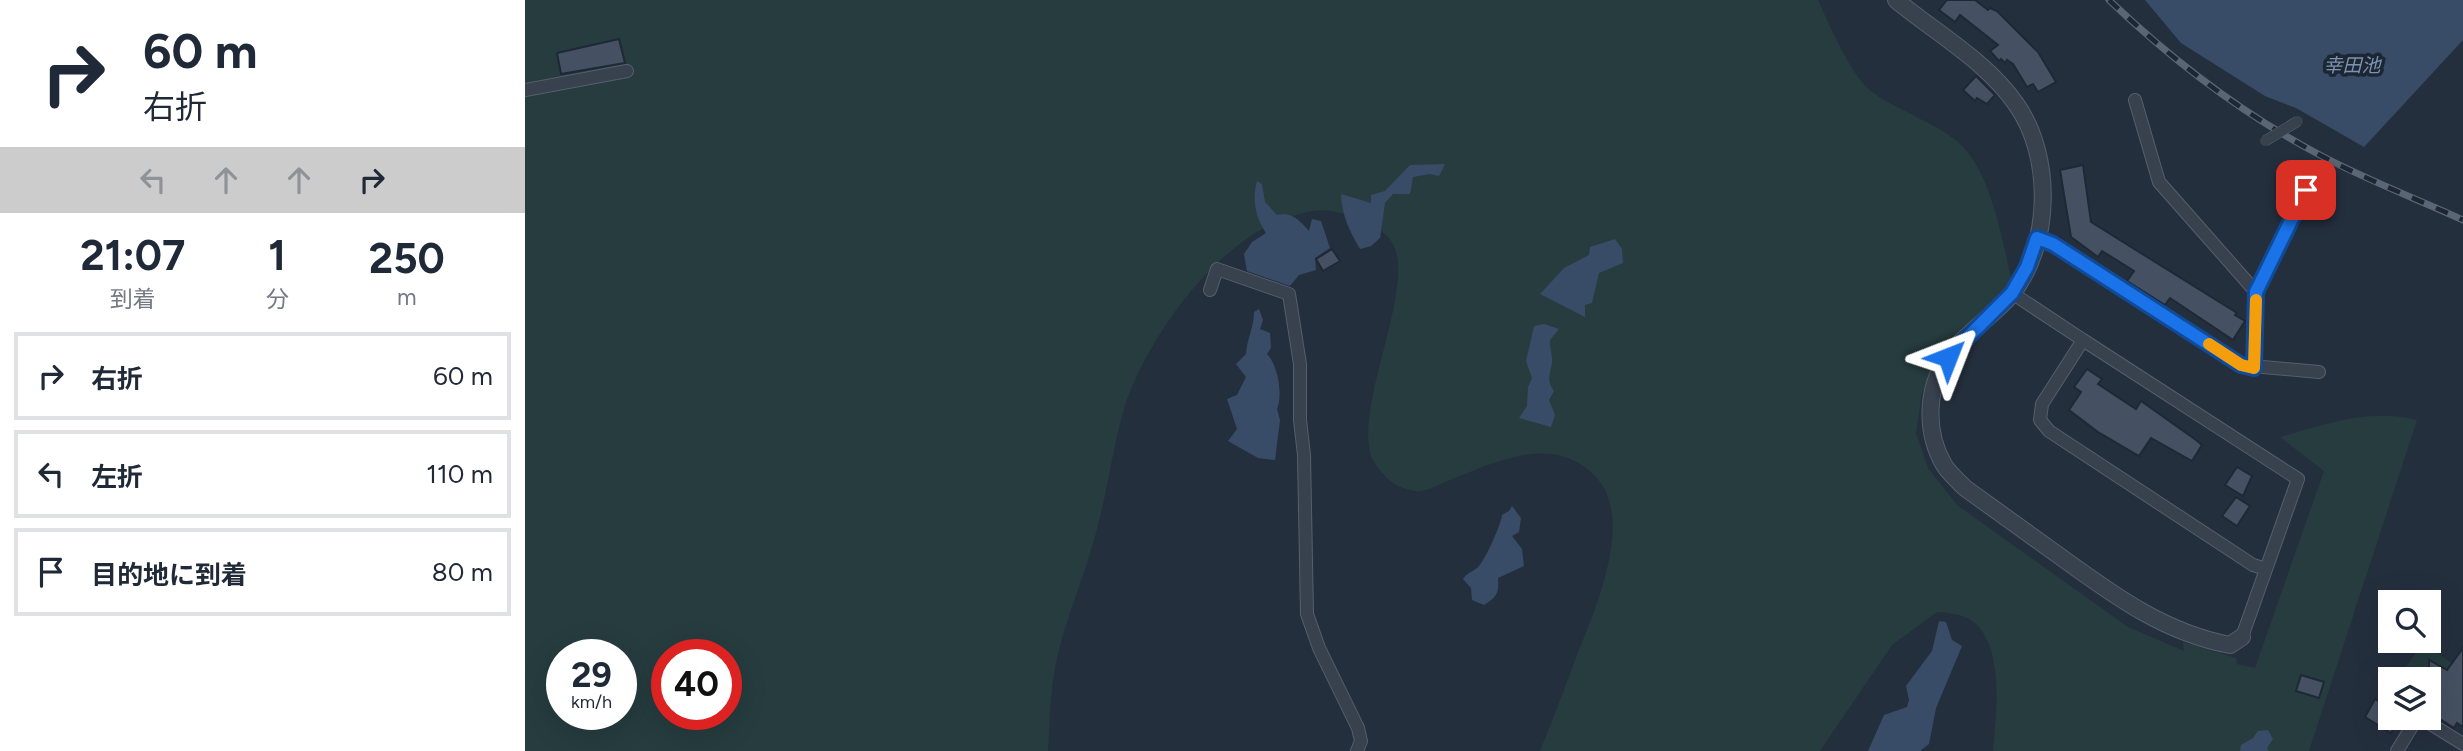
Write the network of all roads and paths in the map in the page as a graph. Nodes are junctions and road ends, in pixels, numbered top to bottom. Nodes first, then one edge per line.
1 (1896, 0) edge
2 (627, 71) dead end
3 (525, 90) edge
4 (2135, 100) dead end
5 (2298, 121) dead end
6 (2265, 141) dead end
7 (2306, 190) dead end
8 (2037, 238) junction
9 (1210, 289) dead end
10 (2256, 292) junction
11 (2012, 293) junction
12 (2083, 340) junction
13 (2254, 368) junction
14 (2319, 372) dead end
15 (2266, 569) junction
16 (2242, 637) joint
17 (2411, 730) edge
18 (2439, 730) edge
19 (2463, 744) edge
20 (1357, 751) edge
21 (2397, 751) edge

1 - 8 street
2 - 3 street
4 - 10 street
5 - 6 street, bridge
7 - 10 street
8 - 11 street
8 - 13 street
9 - 20 street
10 - 13 street
11 - 12 street
11 - 16 street
12 - 15 street
12 - 15 street
13 - 14 street
15 - 16 street
17 - 21 street
18 - 19 street

